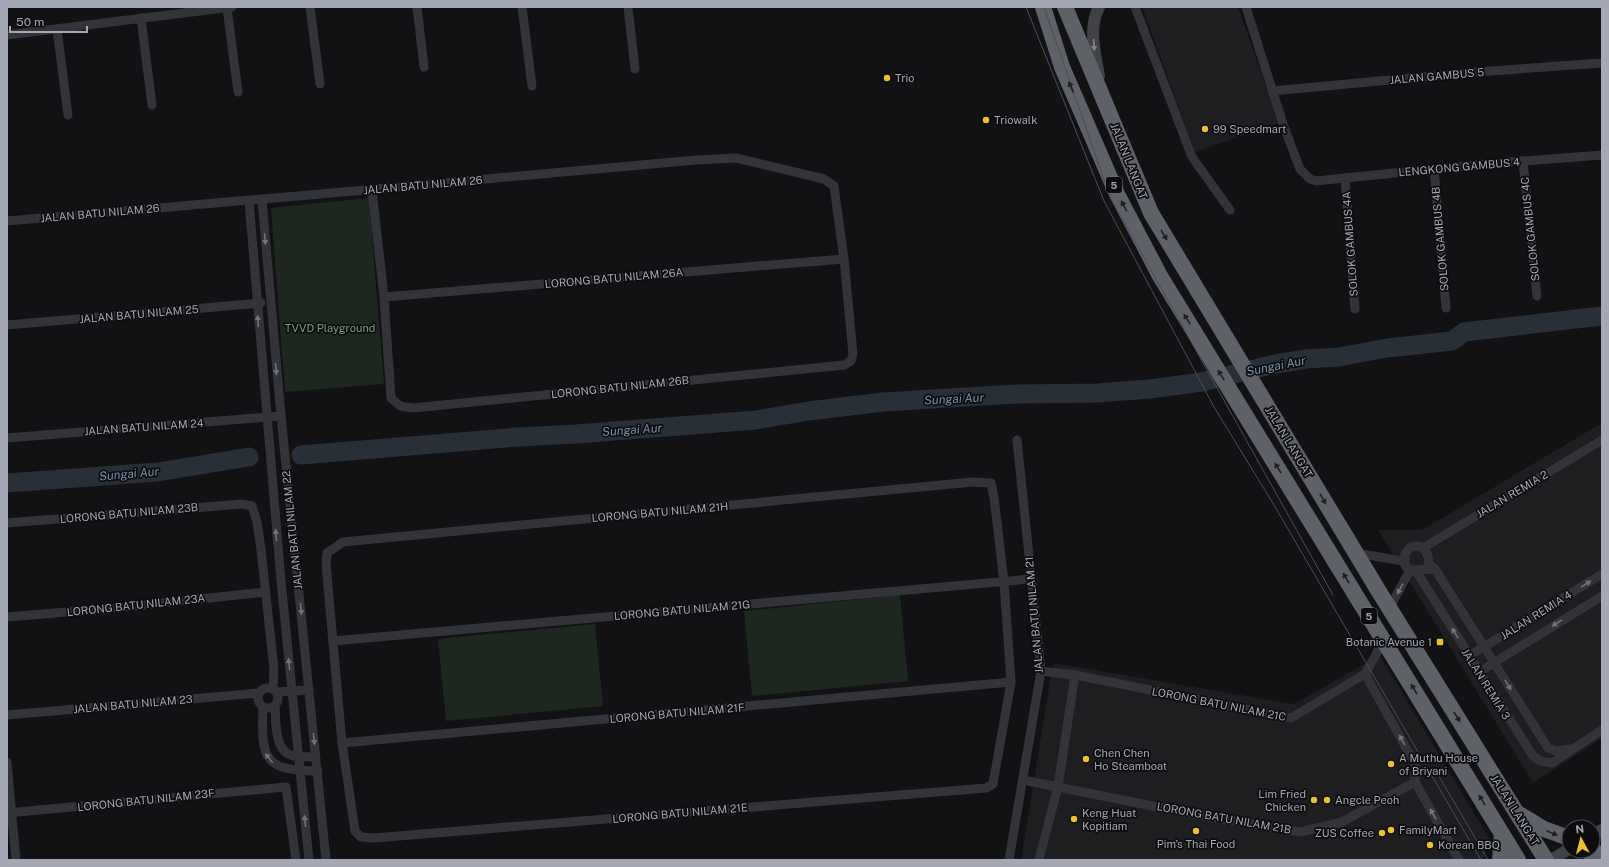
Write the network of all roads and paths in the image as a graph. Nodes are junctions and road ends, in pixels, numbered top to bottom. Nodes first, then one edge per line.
1 (232, 7) edge
2 (310, 7) edge
3 (417, 7) edge
4 (522, 7) edge
5 (628, 7) edge
6 (1044, 7) edge
7 (1065, 7) edge
8 (1100, 7) edge
9 (1135, 7) edge
10 (1246, 7) edge
11 (227, 8) edge
12 (141, 18) junction
13 (57, 29) junction
14 (7, 35) edge
15 (1602, 63) edge
16 (424, 67) dead end
17 (635, 69) dead end
18 (320, 84) dead end
19 (532, 86) dead end
20 (1272, 91) junction
21 (238, 92) dead end
22 (1103, 97) junction
23 (152, 105) dead end
24 (68, 114) dead end
25 (1602, 155) edge
26 (1523, 162) junction
27 (1434, 170) junction
28 (1345, 178) junction
29 (372, 190) junction
30 (262, 200) junction
31 (249, 201) junction
32 (1230, 210) dead end
33 (7, 221) edge
34 (844, 259) junction
35 (1537, 296) dead end
36 (384, 297) junction
37 (270, 303) junction
38 (256, 304) junction
39 (1446, 308) dead end
40 (1355, 309) dead end
41 (7, 325) edge
42 (281, 416) junction
43 (266, 418) junction
44 (7, 438) edge
45 (1017, 440) dead end
46 (1602, 440) edge
47 (7, 524) edge
48 (1423, 548) junction
49 (1356, 554) junction
50 (1403, 561) junction
51 (1435, 569) junction
52 (1413, 571) junction
53 (1602, 574) edge
54 (1031, 579) junction
55 (1004, 582) junction
56 (265, 592) junction
57 (1602, 596) edge
58 (1390, 607) junction
59 (7, 617) edge
60 (1380, 632) junction
61 (333, 641) junction
62 (1484, 647) junction
63 (1469, 656) junction
64 (1494, 663) junction
65 (1041, 670) junction
66 (1479, 672) junction
67 (1365, 674) junction
68 (1075, 675) junction
69 (1011, 682) junction
70 (274, 690) junction
71 (309, 690) junction
72 (292, 691) junction
73 (259, 693) junction
74 (275, 706) junction
75 (263, 707) junction
76 (7, 715) edge
77 (1602, 730) edge
78 (342, 743) junction
79 (1574, 748) junction
80 (298, 756) junction
81 (316, 756) junction
82 (7, 762) edge
83 (299, 771) junction
84 (318, 771) junction
85 (1023, 780) junction
86 (1415, 782) junction
87 (1058, 786) junction
88 (1514, 809) junction
89 (10, 813) edge
90 (1502, 834) junction
91 (1561, 836) edge
92 (1561, 854) edge
93 (16, 860) edge
94 (296, 860) edge
95 (309, 860) edge
96 (326, 860) edge
97 (1009, 860) edge
98 (1039, 860) edge
99 (1459, 860) edge
100 (1500, 860) edge
101 (1518, 860) edge
102 (1546, 860) edge
103 (1551, 860) edge

1 - 11 street
2 - 18 street
3 - 16 street
4 - 19 street
5 - 17 street
60 -> 6 highway, JALAN LANGAT / 5
7 - 22 highway, JALAN LANGAT / 5
8 -> 22 street
9 - 32 street
10 - 20 street
11 - 12 street
11 - 21 street
12 - 13 street
12 - 23 street
13 - 14 street
13 - 24 street
15 - 20 street, JALAN GAMBUS 5
20 - 28 street, LENGKONG GAMBUS 4
22 -> 49 highway, JALAN LANGAT / 5
25 - 26 street, LENGKONG GAMBUS 4
26 - 27 street, LENGKONG GAMBUS 4
26 - 35 street, SOLOK GAMBUS 4C
27 - 28 street, LENGKONG GAMBUS 4
27 - 39 street, SOLOK GAMBUS 4B
28 - 40 street, SOLOK GAMBUS 4A
29 - 30 street, JALAN BATU NILAM 26
29 - 34 street, JALAN BATU NILAM 26
29 - 36 street
30 - 31 street, JALAN BATU NILAM 26
30 -> 37 street, JALAN BATU NILAM 22
31 - 33 street, JALAN BATU NILAM 26
31 - 38 street, JALAN BATU NILAM 22
34 - 36 street, LORONG BATU NILAM 26A
34 - 36 street, LORONG BATU NILAM 26B
37 - 38 street, JALAN BATU NILAM 25
37 -> 42 street, JALAN BATU NILAM 22
38 - 41 street, JALAN BATU NILAM 25
43 -> 38 street, JALAN BATU NILAM 22
42 - 43 street, JALAN BATU NILAM 24
42 -> 71 street, JALAN BATU NILAM 22
43 - 44 street, JALAN BATU NILAM 24
72 -> 43 street, JALAN BATU NILAM 22
45 - 54 street, JALAN BATU NILAM 21
46 - 48 street, JALAN REMIA 2
47 - 56 street, LORONG BATU NILAM 23B
48 - 50 street, JALAN REMIA 2
48 - 51 street, JALAN REMIA 3
49 - 50 street
49 - 58 highway, JALAN LANGAT / 5
50 - 52 street, JALAN REMIA 3
51 - 52 street
51 - 62 street, JALAN REMIA 3
52 -> 58 street
63 -> 52 street, JALAN REMIA 3
62 -> 53 street, JALAN REMIA 4
54 - 55 street, LORONG BATU NILAM 21G
54 - 65 street, JALAN BATU NILAM 21
55 - 61 street, LORONG BATU NILAM 21G
55 - 61 street, LORONG BATU NILAM 21H
55 - 69 street
56 - 59 street, LORONG BATU NILAM 23A
56 - 70 street
57 -> 64 street, JALAN REMIA 4
58 -> 88 highway, JALAN LANGAT / 5
60 - 67 street, LORONG BATU NILAM 21C
90 -> 60 highway, JALAN LANGAT / 5
61 - 78 street
62 - 63 street, JALAN REMIA 4
62 - 64 street, JALAN REMIA 3
63 - 66 street, JALAN REMIA 3
64 - 66 street, JALAN REMIA 4
64 -> 79 street, JALAN REMIA 3
65 - 68 street, LORONG BATU NILAM 21C
65 - 85 street, JALAN BATU NILAM 21
66 - 79 street, JALAN REMIA 3
67 - 68 street, LORONG BATU NILAM 21C
86 -> 67 street
68 - 87 street
69 - 78 street, LORONG BATU NILAM 21F
69 - 78 street, LORONG BATU NILAM 21E
70 - 72 street
70 - 73 street
70 - 74 street
71 - 72 street
71 -> 81 street, JALAN BATU NILAM 22
72 - 80 street, JALAN BATU NILAM 22
73 - 75 street
73 - 76 street, JALAN BATU NILAM 23
74 - 75 street
74 - 80 street
83 -> 75 street
77 - 79 street, JALAN REMIA 3
80 - 81 street
80 - 83 street, JALAN BATU NILAM 22
81 - 84 street, JALAN BATU NILAM 22
82 - 89 street
83 - 84 street
95 -> 83 street, JALAN BATU NILAM 22
84 - 96 street, JALAN BATU NILAM 22
85 - 87 street, LORONG BATU NILAM 21B
85 - 97 street, JALAN BATU NILAM 21
86 - 87 street, LORONG BATU NILAM 21B
99 -> 86 street
87 - 98 street
88 -> 91 highway
88 - 102 highway, JALAN LANGAT / 5
89 - 93 street
89 - 94 street, LORONG BATU NILAM 23F
90 - 100 highway
90 - 101 highway, JALAN LANGAT / 5
92 - 103 street

